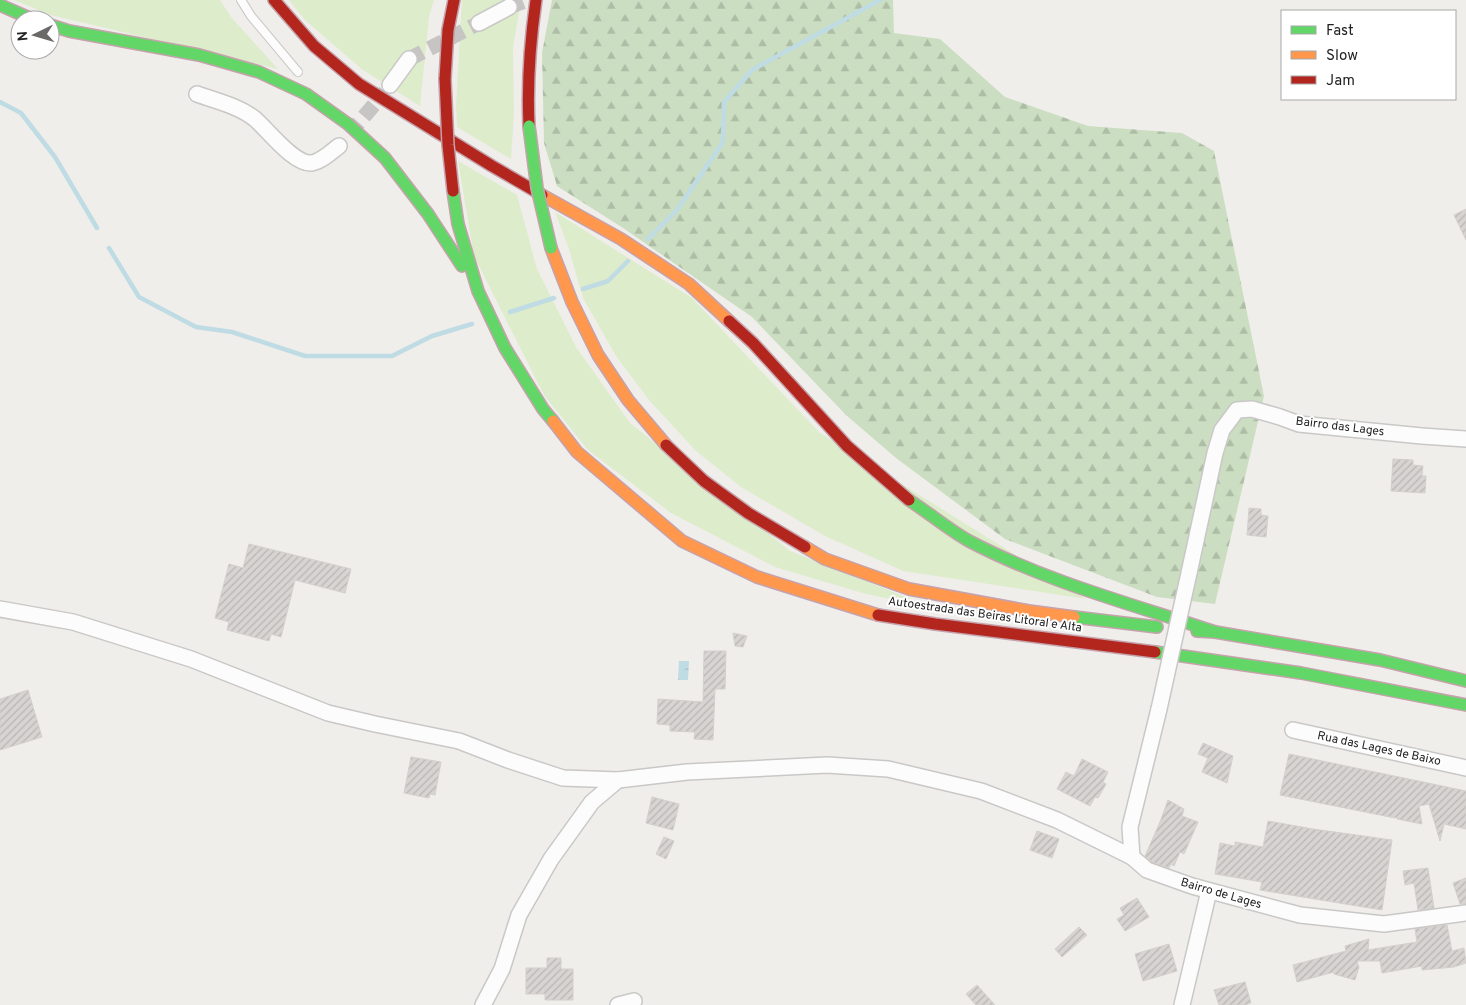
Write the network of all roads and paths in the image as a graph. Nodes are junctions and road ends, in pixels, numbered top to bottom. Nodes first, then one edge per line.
1 (241, 0) edge
2 (274, 0) edge
3 (454, 0) edge
4 (536, 0) edge
5 (509, 7) tunnel mouth
6 (479, 22) tunnel mouth
7 (60, 28) edge
8 (409, 59) tunnel mouth
9 (298, 72) dead end
10 (390, 86) tunnel mouth
11 (197, 94) dead end
12 (339, 146) tunnel mouth
13 (478, 291) junction
14 (1466, 439) edge
15 (0, 609) edge
16 (1215, 632) junction
17 (1466, 681) edge
18 (1466, 704) edge
19 (1293, 730) dead end
20 (1466, 768) edge
21 (618, 780) junction
22 (1132, 857) junction
23 (1209, 891) junction
24 (1466, 912) edge
25 (634, 1001) dead end
26 (483, 1005) edge
27 (618, 1005) edge
28 (1182, 1005) edge

1 - 9 lane
2 - 16 highway
3 - 13 highway, Autoestrada das Beiras Litoral e Alta, bridge
4 - 16 highway, Autoestrada das Beiras Litoral e Alta, bridge
5 - 6 street
7 - 13 highway
8 - 10 street
11 - 12 street
13 - 18 highway, Autoestrada das Beiras Litoral e Alta
14 - 22 street, Bairro das Lages, bridge
15 - 21 street, Bairro de Lages
16 - 17 highway, Autoestrada das Beiras Litoral e Alta
19 - 20 street, Rua das Lages de Baixo
21 - 22 street, Bairro de Lages
21 - 26 street
22 - 23 street, Bairro de Lages
23 - 24 street, Bairro de Lages
23 - 28 street
25 - 27 street

